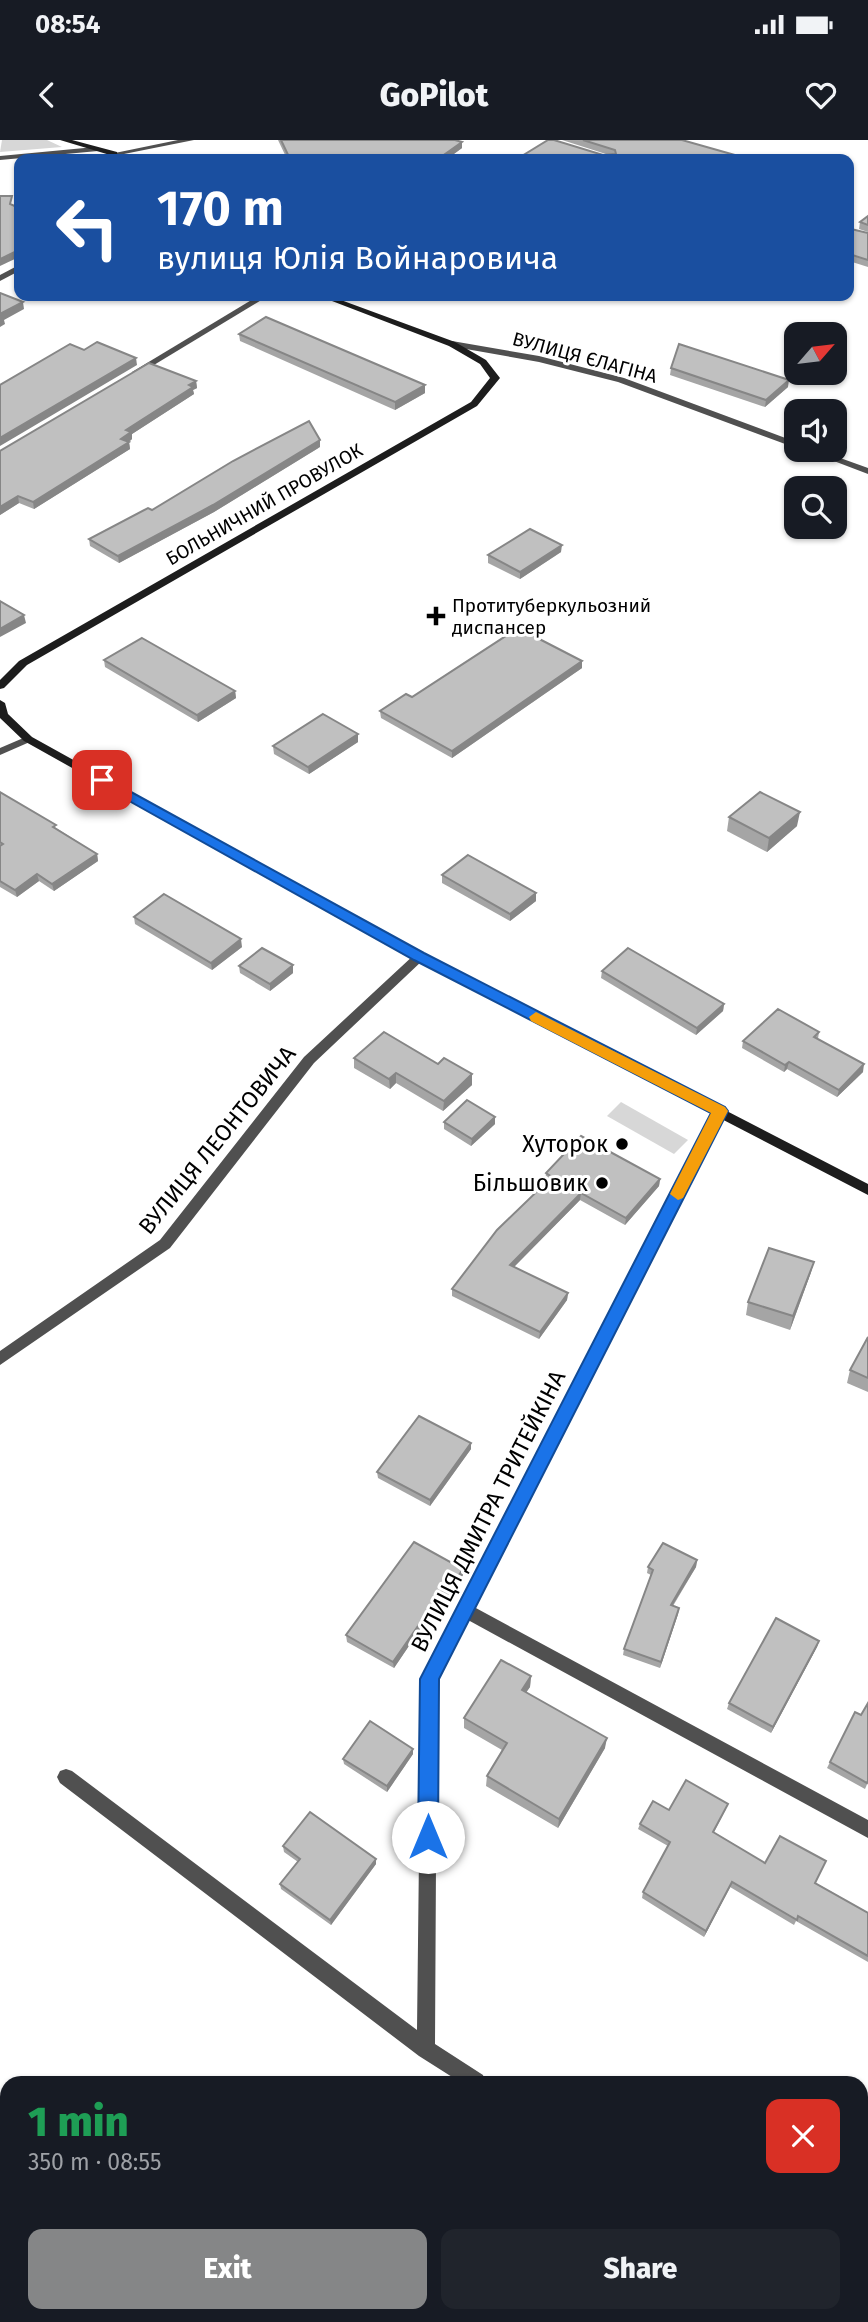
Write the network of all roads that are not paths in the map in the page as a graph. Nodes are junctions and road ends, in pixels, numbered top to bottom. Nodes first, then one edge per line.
1 (64, 140) edge
2 (190, 140) edge
3 (95, 149) junction
4 (42, 154) edge
5 (107, 154) edge
6 (127, 154) edge
7 (256, 301) edge
8 (336, 301) edge
9 (452, 344) junction
10 (131, 375) edge
11 (784, 441) edge
12 (843, 462) edge
13 (868, 471) edge
14 (0, 686) edge
15 (0, 703) edge
16 (28, 739) junction
17 (0, 752) edge
18 (419, 957) junction
19 (720, 1111) junction
20 (868, 1190) edge
21 (0, 1359) edge
22 (466, 1611) junction
23 (66, 1777) dead end
24 (868, 1829) edge
25 (426, 2049) junction
26 (467, 2076) edge

1 - 3 main road
2 - 6 street
3 - 4 street
3 - 5 main road
7 - 10 street
8 - 9 main road, ВУЛИЦЯ ЄЛАГІНА
9 - 11 street, ВУЛИЦЯ ЄЛАГІНА
9 - 14 main road, БОЛЬНИЧНИЙ ПРОВУЛОК
12 - 13 street
15 - 16 main road
16 - 17 street
16 - 18 main road
18 - 19 main road
18 - 21 street, ВУЛИЦЯ ЛЕОНТОВИЧА
19 - 20 main road
19 - 22 street, ВУЛИЦЯ ДМИТРА ТРИТЕЙКІНА
22 - 24 street
22 - 25 street, ВУЛИЦЯ ДМИТРА ТРИТЕЙКІНА
23 - 25 street
25 - 26 street

